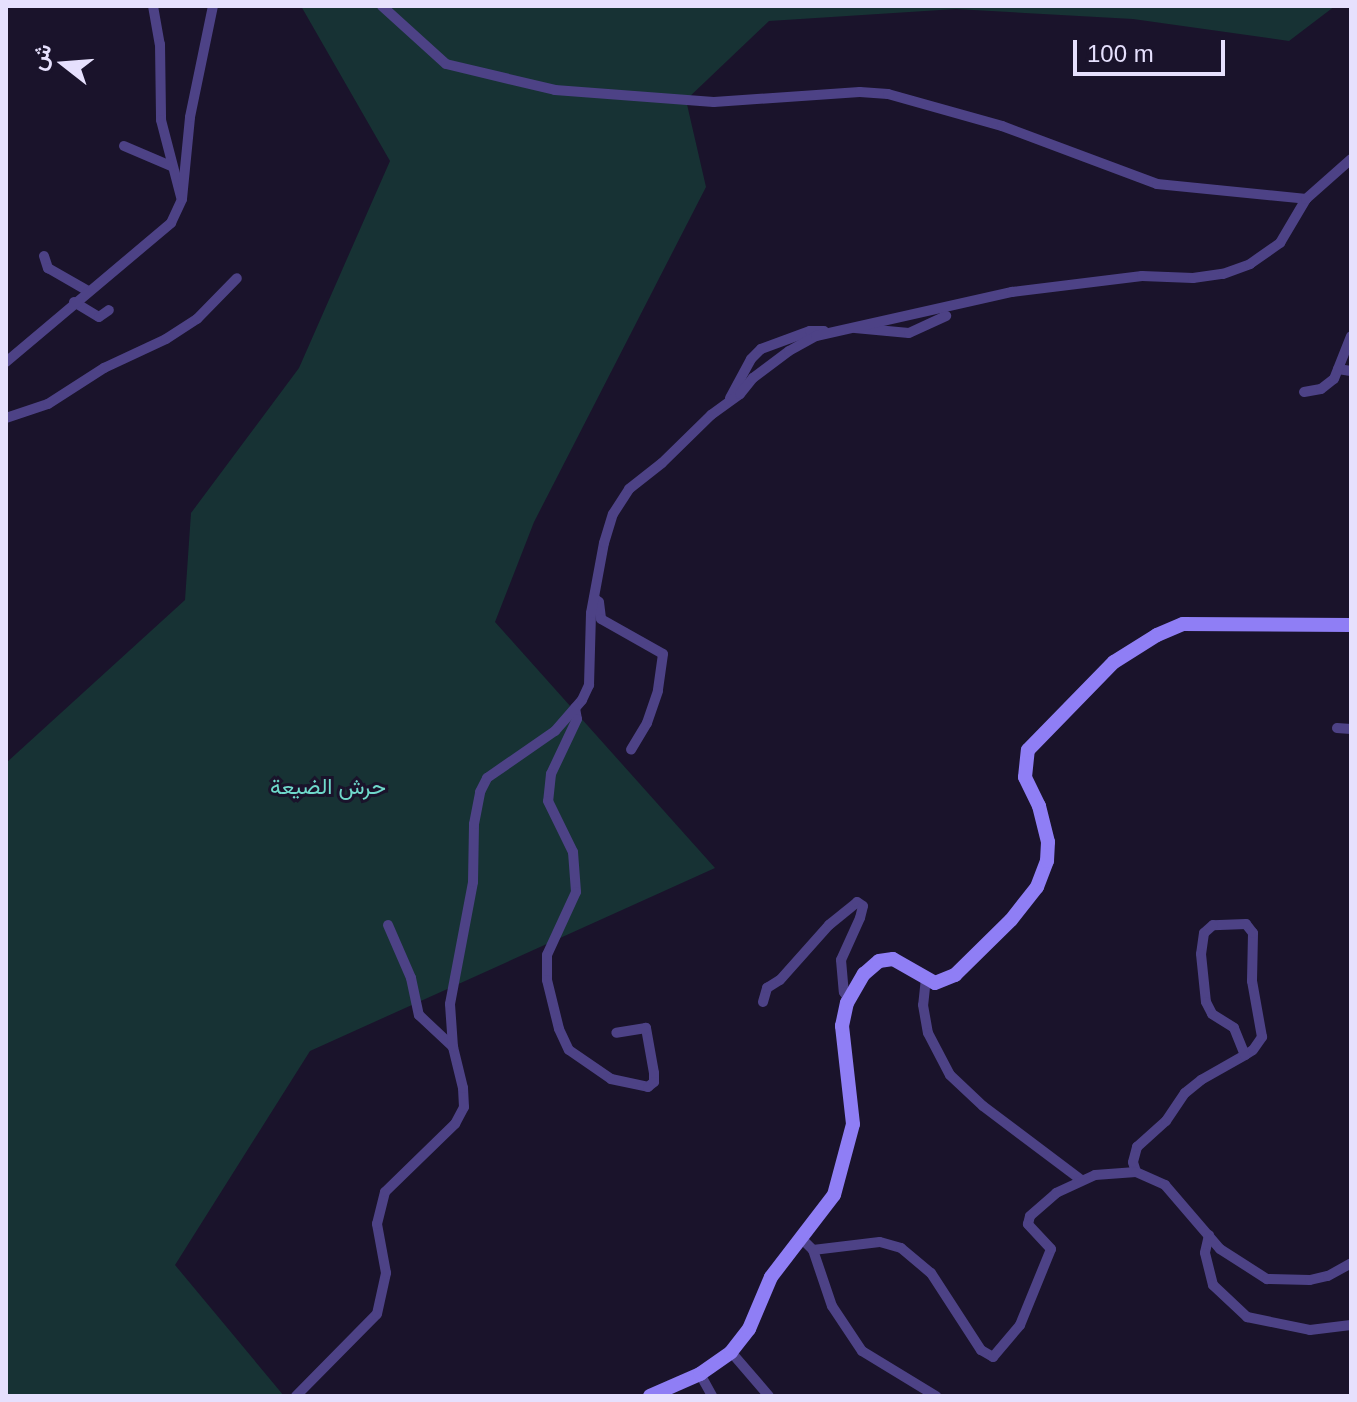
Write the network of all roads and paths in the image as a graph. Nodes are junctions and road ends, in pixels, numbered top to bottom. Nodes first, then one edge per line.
1 (153, 6) edge
2 (213, 6) edge
3 (382, 6) edge
4 (124, 146) dead end
5 (1351, 159) edge
6 (171, 166) junction
7 (182, 199) junction
8 (1306, 199) junction
9 (44, 256) dead end
10 (237, 278) dead end
11 (88, 291) junction
12 (74, 302) junction
13 (109, 310) dead end
14 (946, 316) dead end
15 (849, 327) junction
16 (830, 331) junction
17 (1351, 336) edge
18 (6, 362) edge
19 (1338, 369) junction
20 (1351, 371) edge
21 (1304, 392) dead end
22 (728, 403) junction
23 (6, 418) edge
24 (594, 598) junction
25 (1351, 625) edge
26 (575, 708) junction
27 (1337, 728) dead end
28 (1351, 729) edge
29 (631, 750) dead end
30 (388, 925) dead end
31 (926, 978) junction
32 (849, 1000) junction
33 (763, 1002) dead end
34 (616, 1033) dead end
35 (453, 1047) junction
36 (1245, 1055) junction
37 (1136, 1172) junction
38 (1080, 1179) junction
39 (1209, 1235) junction
40 (807, 1245) junction
41 (1351, 1263) edge
42 (1351, 1325) edge
43 (731, 1352) junction
44 (700, 1374) junction
45 (296, 1396) edge
46 (650, 1396) edge
47 (712, 1396) edge
48 (769, 1396) edge
49 (936, 1396) edge

1 - 6 street
2 - 7 street
3 - 8 street
4 - 6 street
5 - 8 street
6 - 7 street
7 - 11 street
8 - 15 street
9 - 11 street
10 - 23 street
11 - 12 street
12 - 13 street
12 - 18 street
14 - 15 street
15 - 16 street
16 - 22 street
16 - 22 street
17 - 19 street
19 - 20 street
19 - 21 street
22 - 24 street
24 - 26 street
24 - 29 street
25 - 31 street
26 - 34 street
26 - 35 street
27 - 28 street
30 - 35 street
31 - 32 street
31 - 38 street
32 - 33 street
32 - 40 street
35 - 45 street
36 - 36 street
36 - 37 street
37 - 38 street
37 - 39 street
38 - 40 street
39 - 41 street
39 - 42 street
40 - 43 street
40 - 49 street
43 - 44 street
43 - 48 street
44 - 46 street
44 - 47 street

